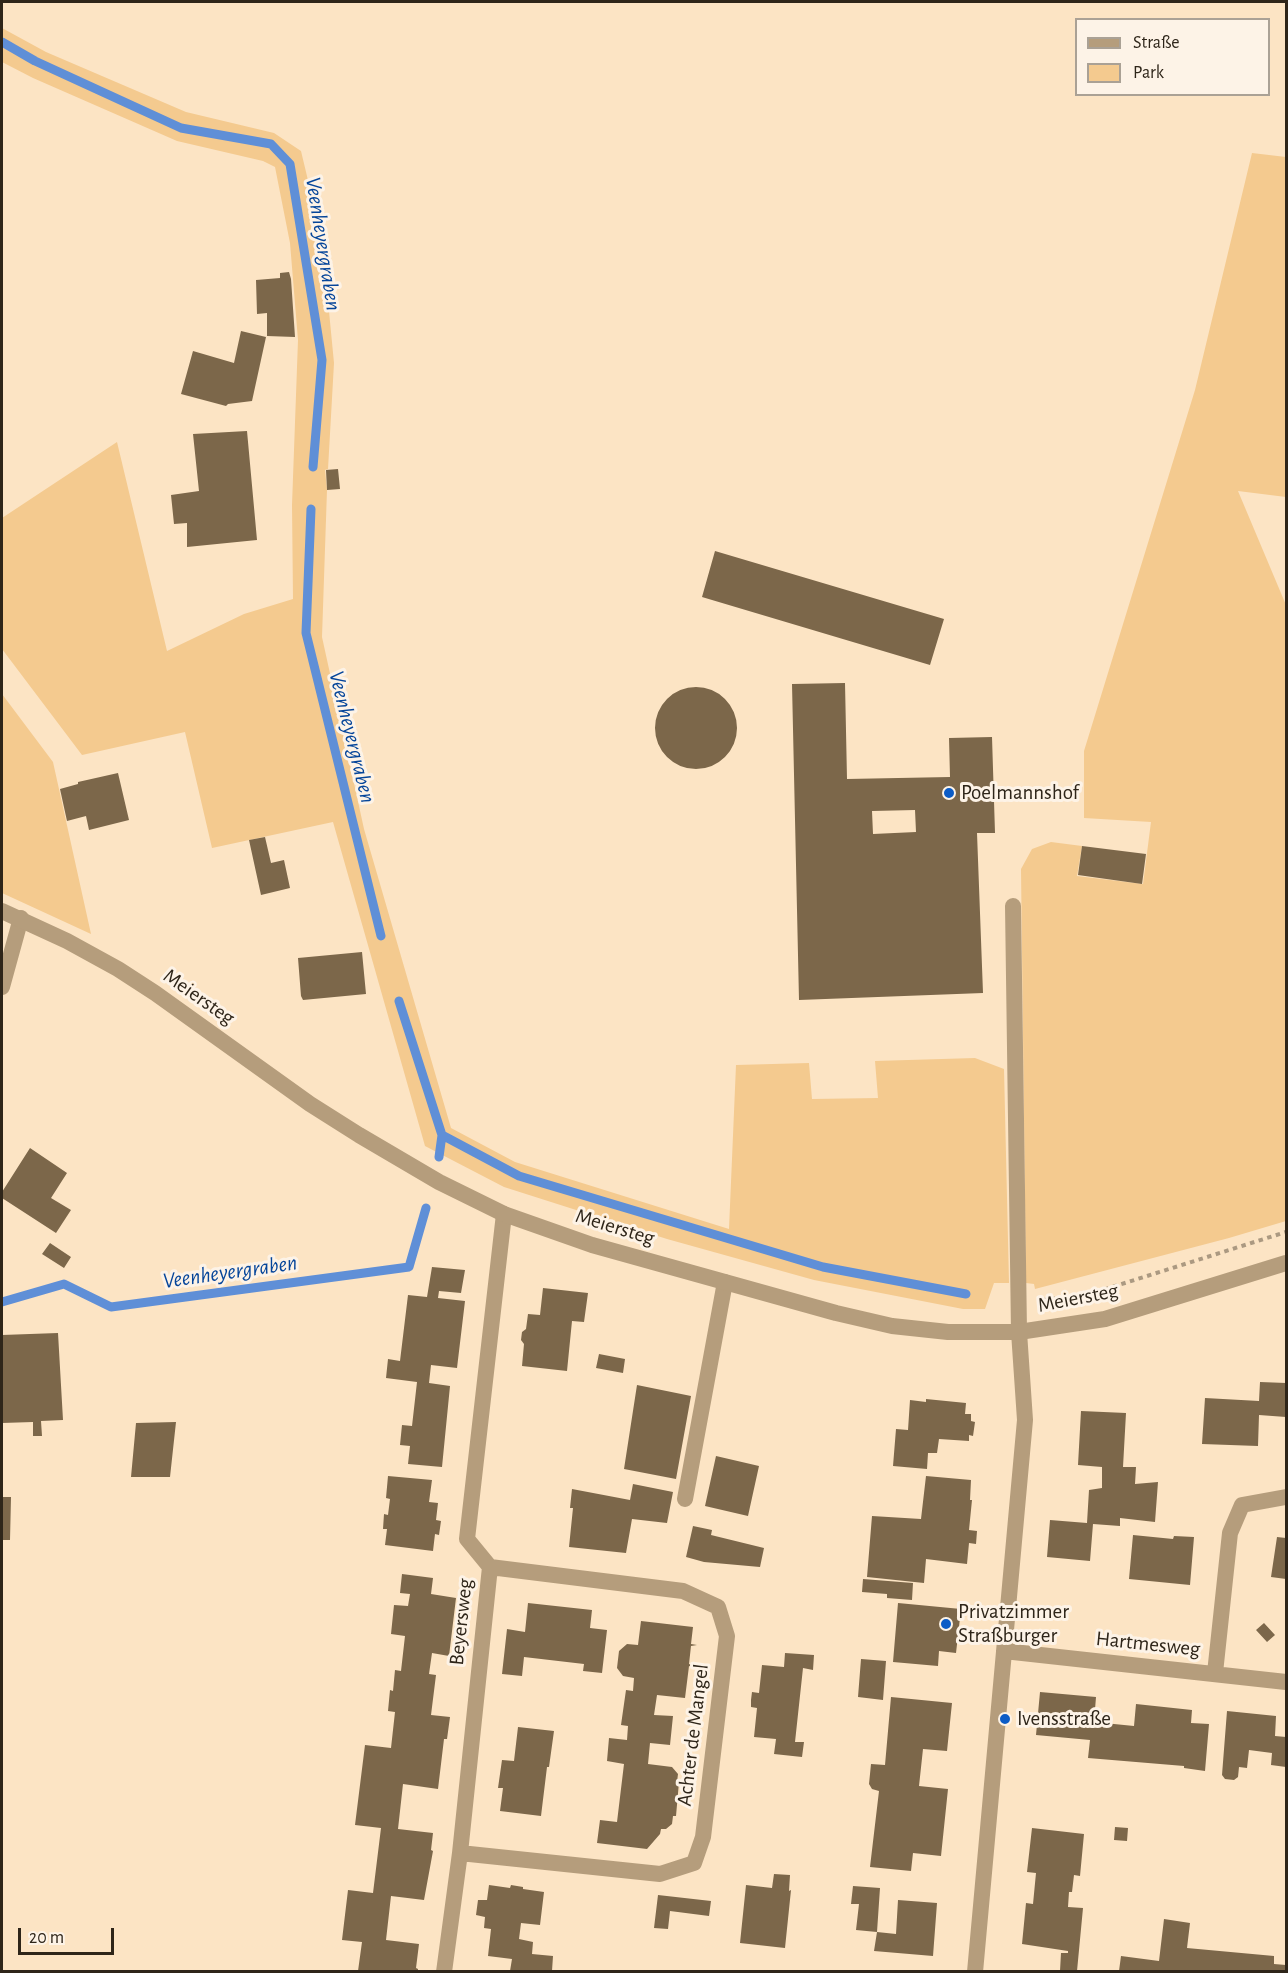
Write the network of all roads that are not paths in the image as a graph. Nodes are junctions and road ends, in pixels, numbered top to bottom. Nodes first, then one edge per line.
1 (1013, 906) dead end
2 (2, 911) edge
3 (21, 918) junction
4 (2, 987) edge
5 (504, 1214) junction
6 (1287, 1263) edge
7 (725, 1282) junction
8 (1019, 1332) junction
9 (1287, 1497) edge
10 (685, 1499) dead end
11 (490, 1567) junction
12 (1004, 1651) junction
13 (1215, 1673) junction
14 (1287, 1682) edge
15 (460, 1853) junction
16 (444, 1971) edge
17 (975, 1971) edge

1 - 8 street
2 - 3 street, Meiersteg
3 - 4 street
3 - 5 street, Meiersteg
5 - 7 street, Meiersteg
5 - 11 street, Beyersweg
6 - 8 street, Meiersteg
7 - 8 street, Meiersteg
7 - 10 street
8 - 12 street
9 - 13 street
11 - 15 street, Beyersweg
11 - 15 street, Achter de Mangel
12 - 13 street, Hartmesweg
12 - 17 street
13 - 14 street, Hartmesweg
15 - 16 street, Beyersweg

